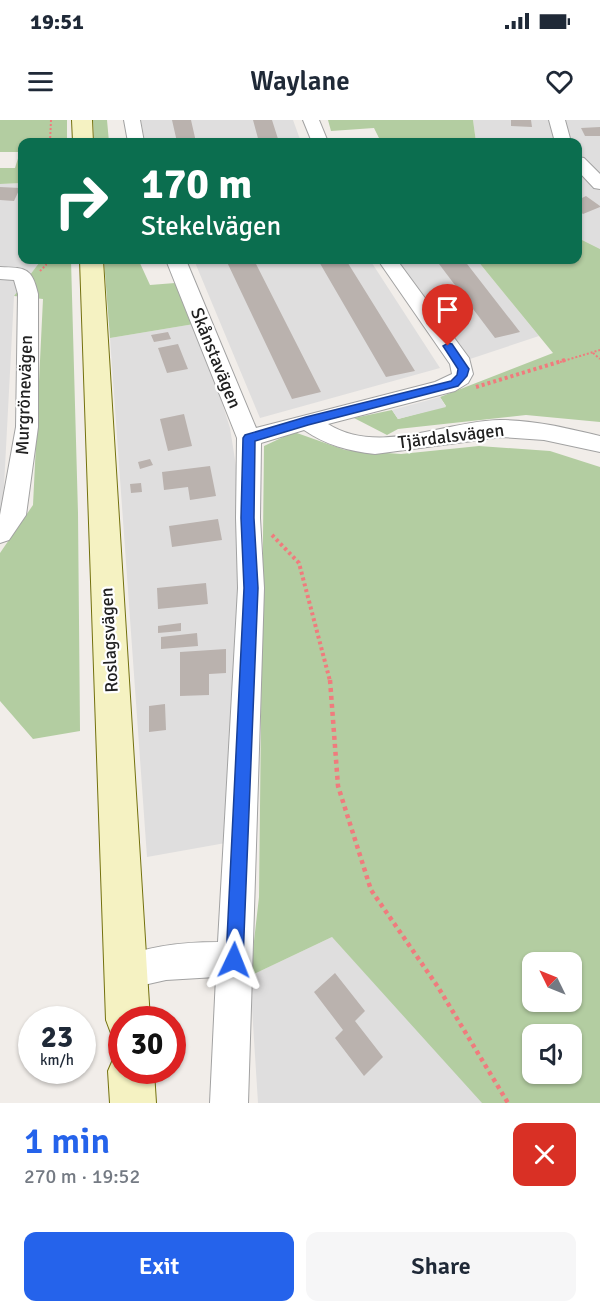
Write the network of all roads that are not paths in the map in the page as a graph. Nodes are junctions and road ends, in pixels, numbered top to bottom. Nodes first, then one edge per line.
1 (82, 120) edge
2 (132, 120) edge
3 (311, 120) edge
4 (557, 120) edge
5 (83, 138) edge
6 (135, 138) edge
7 (318, 138) edge
8 (562, 138) edge
9 (582, 166) edge
10 (600, 184) edge
11 (91, 264) edge
12 (178, 264) edge
13 (390, 264) edge
14 (0, 273) edge
15 (306, 421) junction
16 (249, 438) junction
17 (600, 444) edge
18 (0, 532) edge
19 (234, 960) junction
20 (126, 972) junction
21 (127, 1006) edge
22 (132, 1084) edge
23 (133, 1103) edge
24 (229, 1103) edge

1 - 5 main road
2 - 6 street
3 - 7 street
4 - 8 street
9 - 10 street
11 - 20 main road, Roslagsvägen
12 - 16 street, Skånstavägen
13 - 15 street
14 - 18 street, Murgrönevägen
15 - 16 street
15 - 17 street, Tjärdalsvägen
16 - 19 street, Skånstavägen
19 - 20 street
19 - 24 street, Skånstavägen
20 - 21 main road, Roslagsvägen
22 - 23 main road

